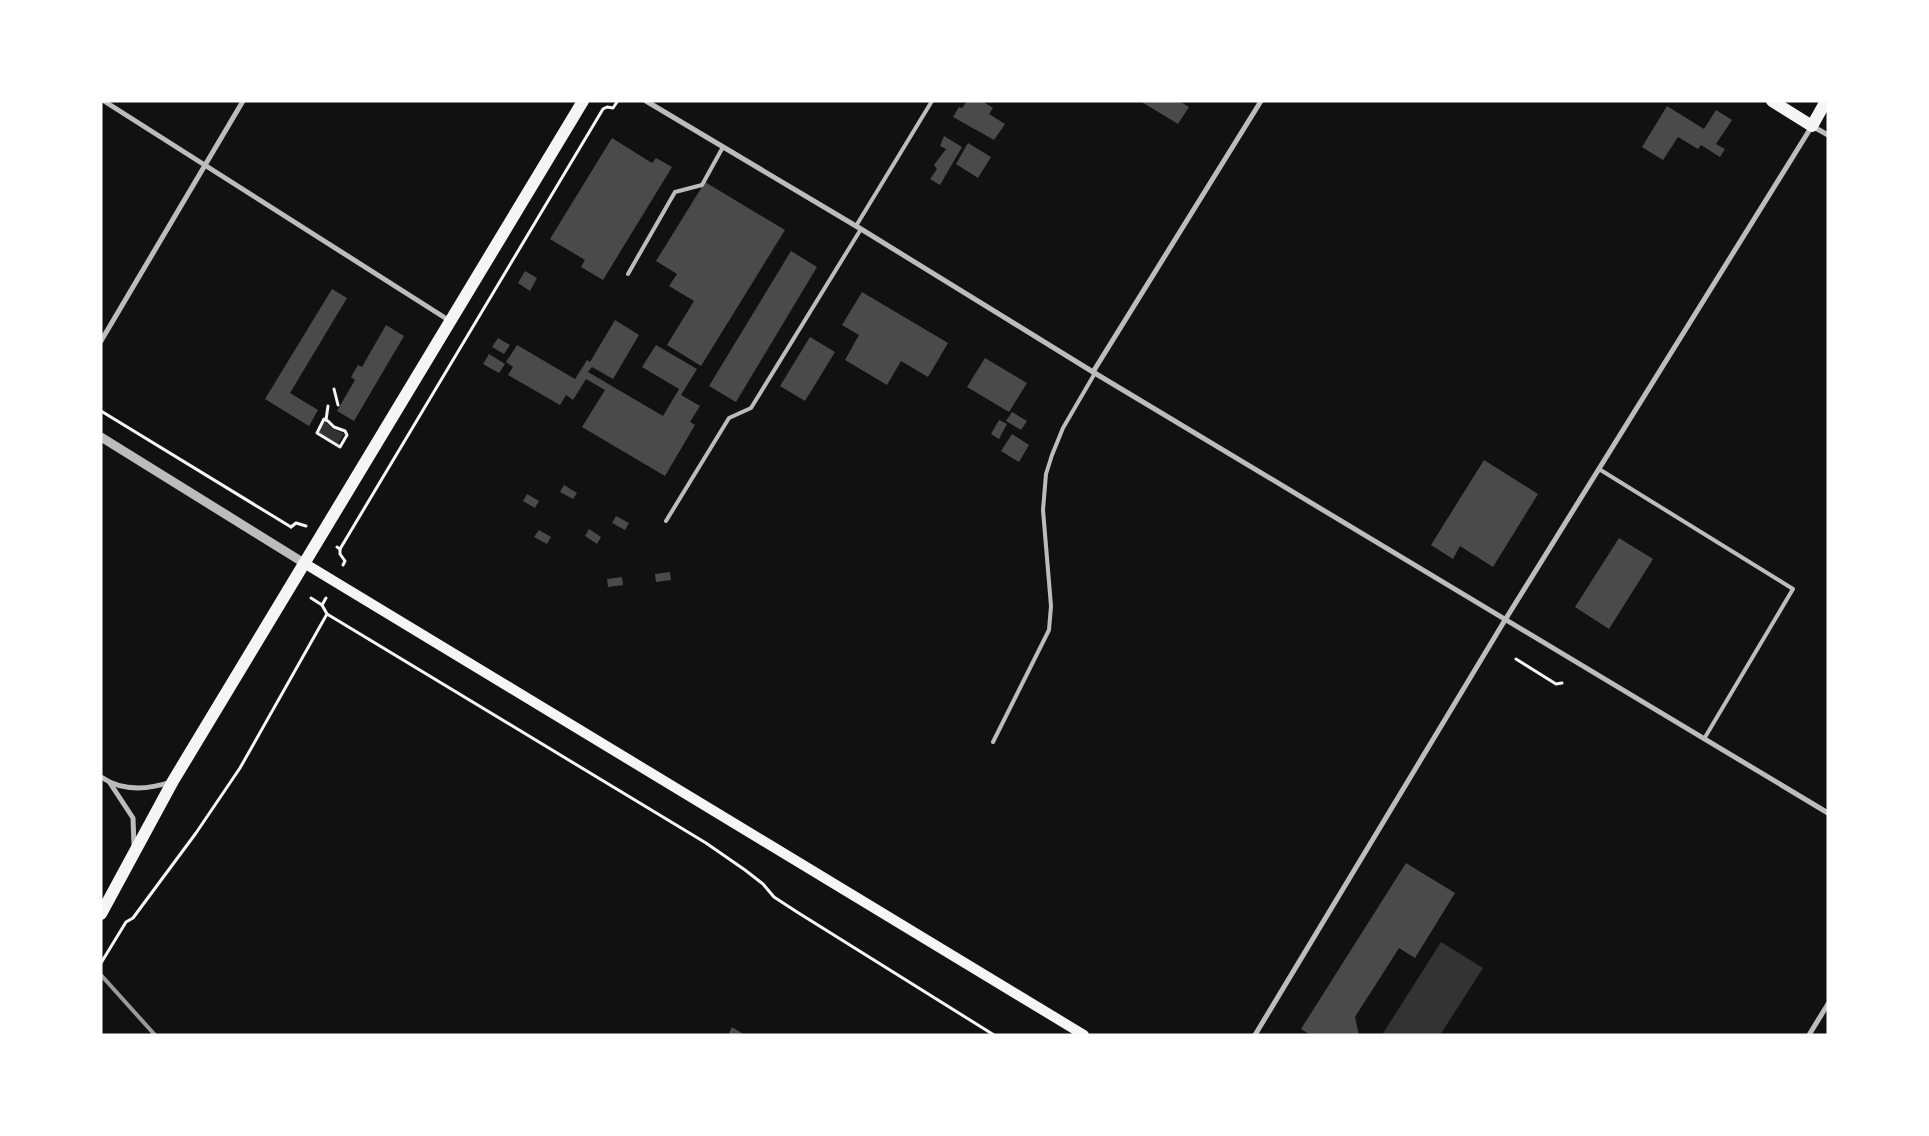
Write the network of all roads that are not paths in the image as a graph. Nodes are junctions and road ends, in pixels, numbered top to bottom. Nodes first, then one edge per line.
1 (104, 101) edge
2 (243, 101) edge
3 (583, 101) edge
4 (646, 101) edge
5 (932, 101) edge
6 (1261, 101) edge
7 (1772, 101) edge
8 (1826, 101) edge
9 (1812, 126) junction
10 (1828, 135) edge
11 (723, 147) junction
12 (206, 165) junction
13 (859, 228) junction
14 (628, 274) dead end
15 (450, 321) junction
16 (101, 341) edge
17 (1094, 372) junction
18 (101, 437) edge
19 (1600, 469) junction
20 (666, 521) dead end
21 (304, 563) junction
22 (1505, 620) junction
23 (1704, 739) junction
24 (993, 742) dead end
25 (101, 777) edge
26 (173, 781) junction
27 (110, 783) junction
28 (1828, 813) edge
29 (134, 852) junction
30 (101, 914) edge
31 (1828, 1004) edge
32 (1084, 1035) edge
33 (1255, 1035) edge
34 (1809, 1035) edge

1 - 12 street
2 - 12 street
3 - 15 main road
4 - 11 street
5 - 13 lane
6 - 17 street
7 - 9 main road
8 - 9 main road
9 - 10 street
9 - 19 street
11 - 13 street
11 - 14 lane
12 - 15 street
12 - 16 street
13 - 17 street
13 - 20 lane
15 - 21 main road
17 - 22 street
17 - 24 lane
18 - 21 street
19 - 22 street
19 - 23 lane
21 - 26 main road
21 - 32 main road
22 - 23 street
22 - 33 street
23 - 28 street
25 - 27 street
26 - 27 street
26 - 29 main road
27 - 29 street
29 - 30 main road
31 - 34 street

